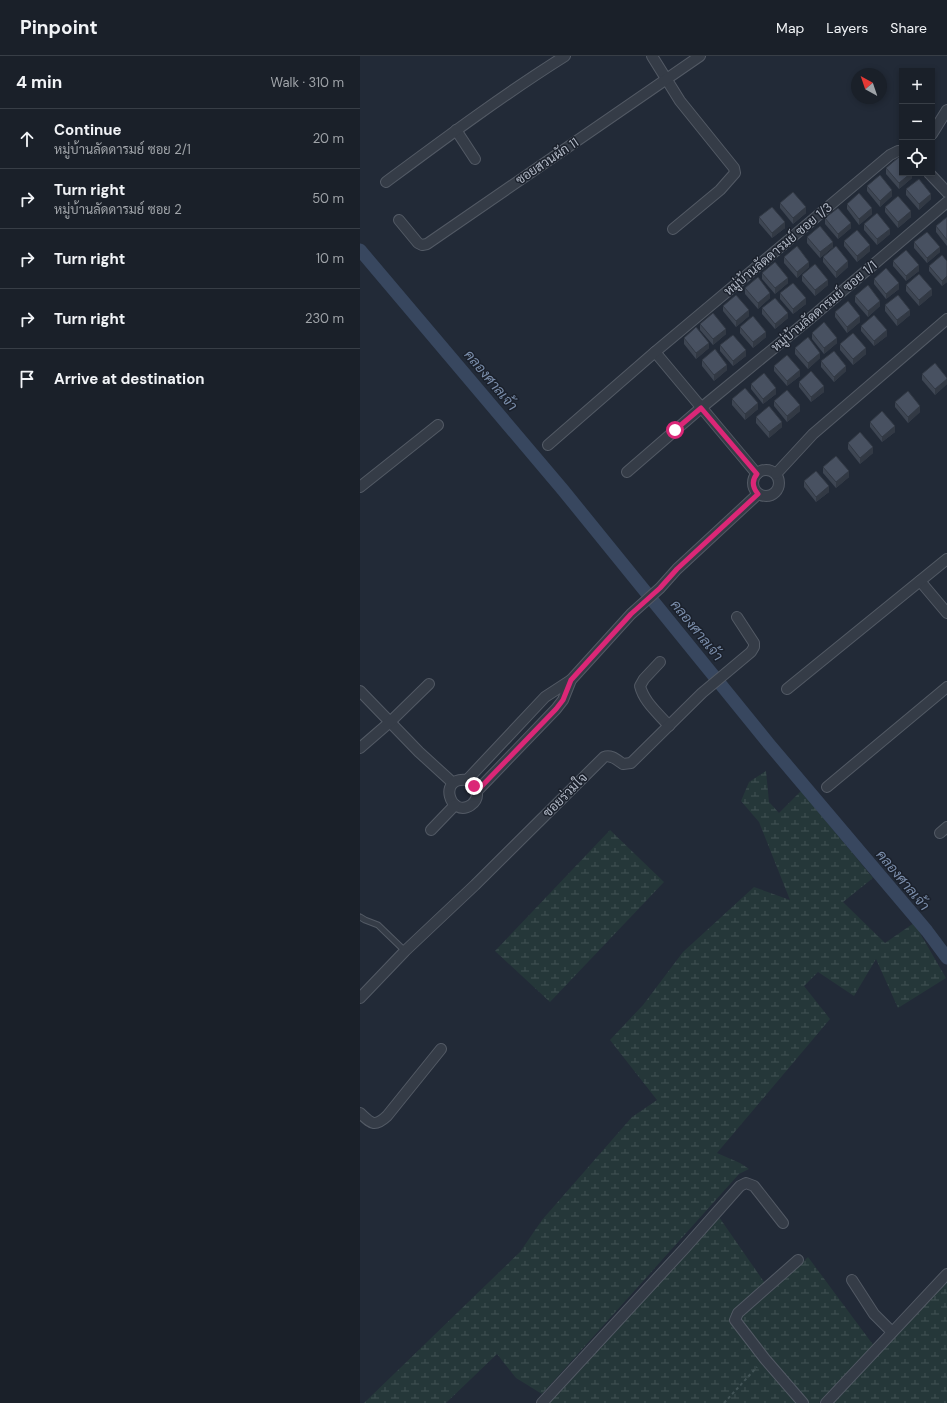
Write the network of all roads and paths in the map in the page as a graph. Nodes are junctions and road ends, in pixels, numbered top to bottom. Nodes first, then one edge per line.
1 (564, 56) edge
2 (652, 56) edge
3 (700, 56) edge
4 (666, 80) junction
5 (947, 110) edge
6 (935, 129) edge
7 (456, 130) junction
8 (899, 151) edge
9 (475, 159) dead end
10 (932, 176) edge
11 (386, 182) dead end
12 (947, 192) edge
13 (947, 202) edge
14 (399, 220) dead end
15 (673, 229) dead end
16 (947, 319) edge
17 (655, 352) junction
18 (701, 408) junction
19 (438, 425) dead end
20 (548, 445) dead end
21 (627, 472) dead end
22 (757, 474) junction
23 (776, 474) junction
24 (360, 487) edge
25 (758, 494) junction
26 (947, 559) edge
27 (920, 581) junction
28 (947, 613) edge
29 (737, 617) dead end
30 (660, 662) dead end
31 (571, 680) junction
32 (429, 684) dead end
33 (947, 687) edge
34 (787, 689) dead end
35 (360, 691) edge
36 (390, 722) junction
37 (670, 726) junction
38 (360, 748) edge
39 (467, 780) junction
40 (454, 783) junction
41 (827, 787) dead end
42 (477, 791) junction
43 (455, 805) junction
44 (431, 830) dead end
45 (360, 917) edge
46 (405, 951) junction
47 (360, 998) edge
48 (441, 1049) dead end
49 (360, 1113) edge
50 (784, 1223) dead end
51 (798, 1260) dead end
52 (947, 1274) edge
53 (852, 1280) dead end
54 (892, 1332) junction
55 (765, 1359) junction
56 (542, 1403) edge
57 (724, 1403) edge
58 (803, 1403) edge
59 (826, 1403) edge

1 - 7 street
2 - 4 street
3 - 4 street, ซอยสวนผัก 11
4 - 14 street, ซอยสวนผัก 11
4 - 15 street
5 - 6 street
7 - 9 street
7 - 11 street
8 - 17 street, หมู่บ้านลัดดารมย์ ซอย 1/3
10 - 12 street
13 - 18 street, หมู่บ้านลัดดารมย์ ซอย 1/1
16 - 23 street
17 - 18 street
17 - 20 street, หมู่บ้านลัดดารมย์ ซอย 1/3
18 - 21 street, หมู่บ้านลัดดารมย์ ซอย 1/1
18 - 22 street
19 - 24 street
22 - 23 street
22 - 25 street
23 - 25 street
25 - 31 street
26 - 27 street
27 - 28 street
27 - 34 street
29 - 37 street, ซอยร่วมใจ
30 - 37 street
31 - 39 street
31 - 42 street
32 - 36 street
33 - 41 street
35 - 36 street
36 - 38 street
36 - 40 street
37 - 46 street, ซอยร่วมใจ
39 - 40 street
39 - 42 street
40 - 43 street
42 - 43 street
43 - 44 street
45 - 46 lane
46 - 47 street, ซอยร่วมใจ
48 - 49 street
50 - 56 street
51 - 55 street
52 - 54 street
53 - 54 street
54 - 59 street
55 - 57 path
55 - 58 street

